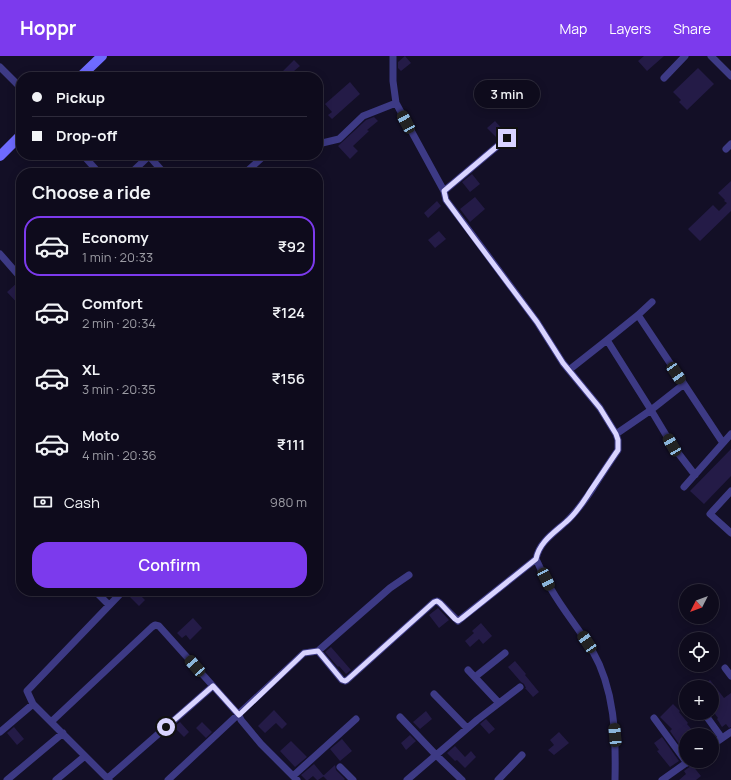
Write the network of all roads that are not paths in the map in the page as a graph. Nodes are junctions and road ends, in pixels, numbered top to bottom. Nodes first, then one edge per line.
1 (102, 56) edge
2 (393, 56) edge
3 (685, 56) edge
4 (711, 56) edge
5 (0, 67) edge
6 (85, 72) edge
7 (731, 76) edge
8 (664, 78) dead end
9 (16, 83) edge
10 (396, 103) junction
11 (507, 138) dead end
12 (16, 140) edge
13 (323, 143) edge
14 (0, 156) edge
15 (87, 160) edge
16 (145, 160) edge
17 (153, 160) edge
18 (259, 160) edge
19 (95, 168) edge
20 (136, 168) edge
21 (160, 168) edge
22 (251, 168) edge
23 (444, 191) junction
24 (0, 254) edge
25 (16, 272) edge
26 (652, 302) dead end
27 (638, 315) junction
28 (607, 340) junction
29 (569, 370) junction
30 (684, 384) junction
31 (651, 410) junction
32 (616, 434) junction
33 (731, 434) edge
34 (723, 443) junction
35 (695, 475) junction
36 (684, 487) dead end
37 (731, 490) edge
38 (731, 533) edge
39 (536, 559) junction
40 (409, 575) dead end
41 (100, 596) edge
42 (118, 596) edge
43 (109, 605) junction
44 (318, 651) junction
45 (505, 653) dead end
46 (725, 668) dead end
47 (468, 670) dead end
48 (731, 676) edge
49 (475, 677) junction
50 (213, 686) junction
51 (520, 687) dead end
52 (434, 694) dead end
53 (499, 703) junction
54 (33, 704) junction
55 (239, 715) junction
56 (400, 717) dead end
57 (654, 718) dead end
58 (356, 719) dead end
59 (709, 720) edge
60 (51, 722) junction
61 (467, 728) junction
62 (0, 732) edge
63 (731, 732) edge
64 (63, 733) junction
65 (722, 738) junction
66 (719, 740) edge
67 (679, 750) edge
68 (436, 755) junction
69 (85, 756) junction
70 (522, 756) dead end
71 (340, 767) dead end
72 (679, 768) edge
73 (295, 778) edge
74 (108, 779) edge
75 (6, 780) edge
76 (56, 780) edge
77 (168, 780) edge
78 (353, 780) edge
79 (407, 780) edge
80 (462, 780) edge
81 (498, 780) edge
82 (615, 780) edge
83 (662, 780) edge

1 - 6 street
2 - 10 street
3 - 8 street
4 - 7 street
5 - 9 street
10 - 13 street
10 - 23 street
11 - 23 street
12 - 14 street
15 - 19 street
16 - 20 street
17 - 21 street
18 - 22 street
23 - 29 street
24 - 25 street
26 - 27 street
27 - 28 street
27 - 30 street
28 - 29 street
28 - 31 street
29 - 32 street
30 - 31 street
30 - 34 street
31 - 32 street
31 - 35 street
32 - 39 street
33 - 34 street
34 - 35 street
35 - 36 street
37 - 38 street
39 - 44 street
39 - 82 street
40 - 44 street
41 - 43 street
42 - 43 street
43 - 54 street
44 - 55 street
45 - 49 street
46 - 48 street
47 - 49 street
49 - 53 street
50 - 55 street
50 - 60 street
50 - 74 street
51 - 53 street
52 - 61 street
53 - 61 street
54 - 60 street
54 - 62 street
55 - 73 street
55 - 77 street
56 - 68 street
57 - 67 street
58 - 73 street
59 - 65 street
60 - 64 street
61 - 68 street
63 - 65 street
64 - 69 street
64 - 75 street
65 - 66 street
68 - 79 street
68 - 80 street
69 - 74 street
69 - 76 street
70 - 81 street
71 - 78 street
72 - 83 street

